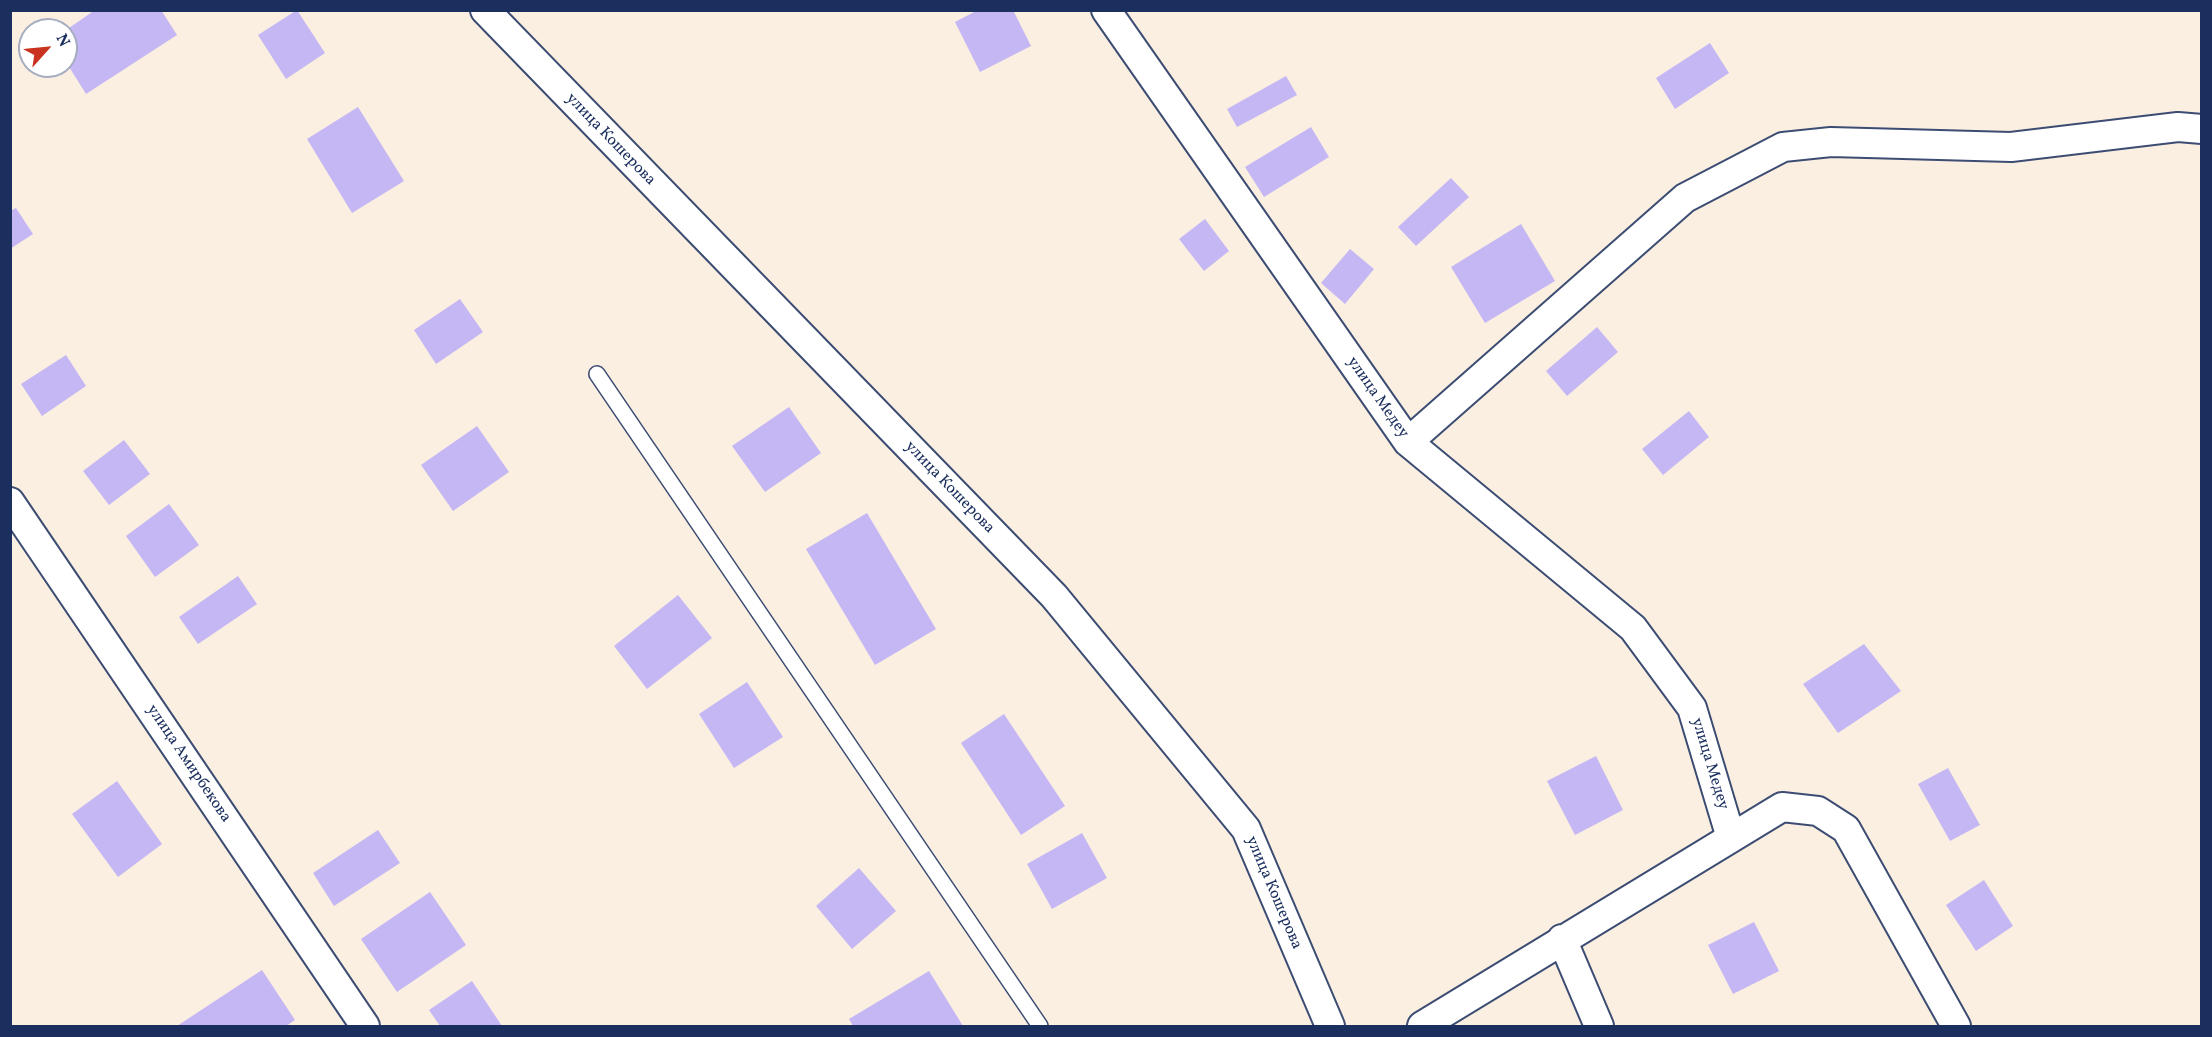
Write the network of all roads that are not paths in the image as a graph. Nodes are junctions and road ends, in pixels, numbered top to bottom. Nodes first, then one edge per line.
1 (485, 10) edge
2 (1106, 10) edge
3 (2202, 129) edge
4 (597, 374) dead end
5 (1408, 442) junction
6 (10, 502) edge
7 (1731, 838) junction
8 (1562, 939) junction
9 (365, 1026) edge
10 (1040, 1026) edge
11 (1328, 1026) edge
12 (1422, 1026) edge
13 (1599, 1026) edge
14 (1956, 1026) edge

1 - 11 street, улица Кошерова
2 - 5 street, улица Медеу
3 - 5 street
4 - 10 lane
5 - 7 street, улица Медеу
6 - 9 street, улица Амирбекова
7 - 8 street
7 - 14 street
8 - 12 street
8 - 13 street

